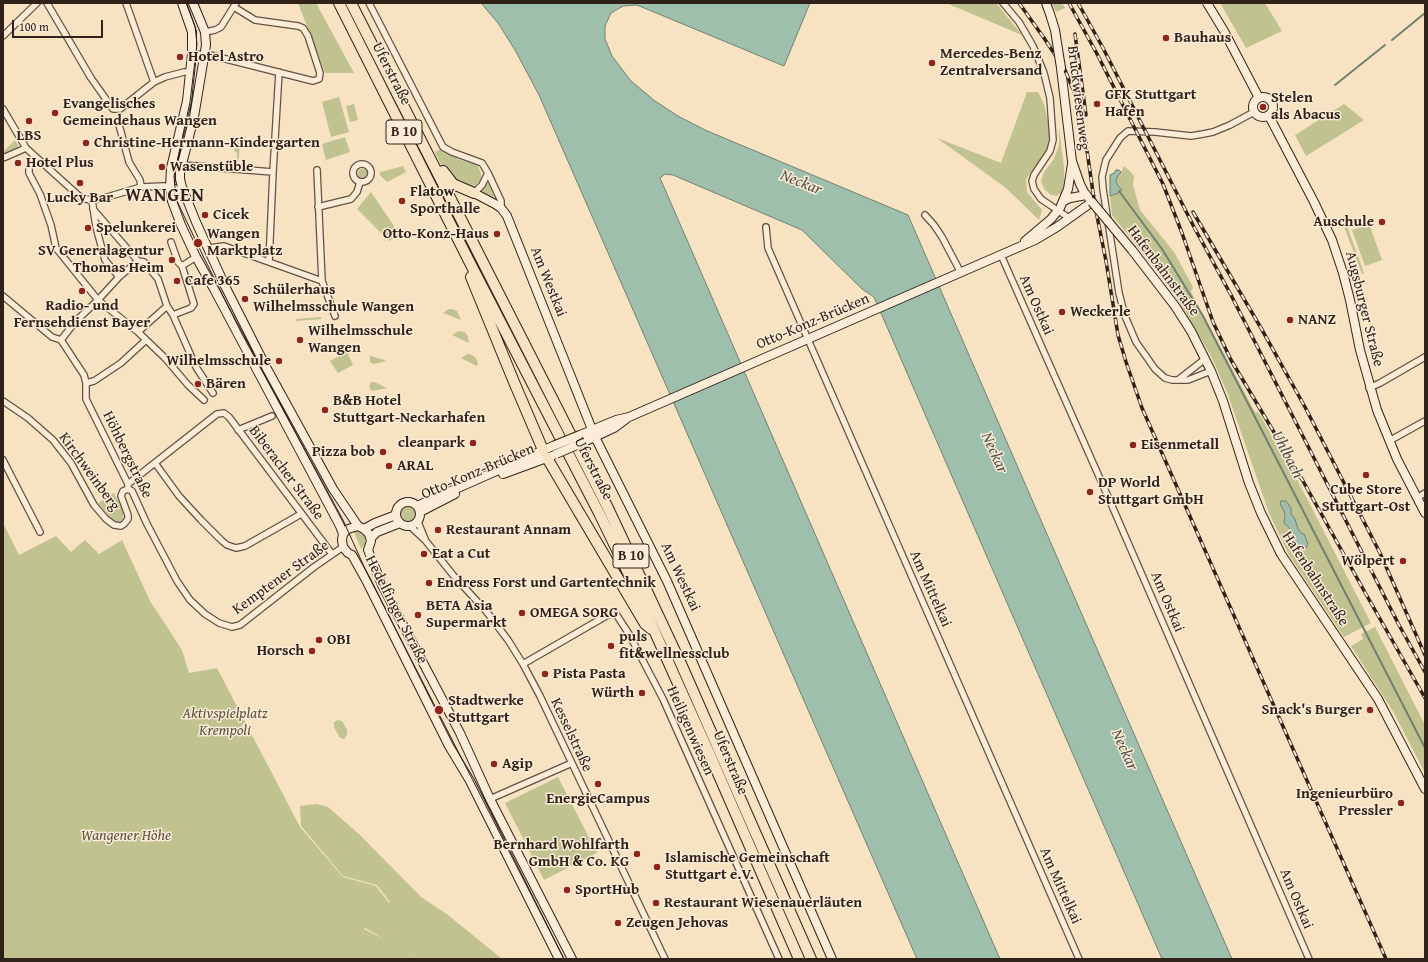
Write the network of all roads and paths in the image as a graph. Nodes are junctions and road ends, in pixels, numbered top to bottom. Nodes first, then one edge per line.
1 (37, 3) edge
2 (47, 3) edge
3 (126, 3) edge
4 (182, 3) edge
5 (193, 3) edge
6 (339, 3) edge
7 (351, 3) edge
8 (368, 3) edge
9 (1003, 3) edge
10 (1046, 3) edge
11 (1207, 3) edge
12 (235, 5) edge
13 (205, 32) junction
14 (3, 36) edge
15 (192, 54) junction
16 (205, 54) junction
17 (190, 72) junction
18 (279, 72) junction
19 (154, 82) junction
20 (1259, 98) junction
21 (3, 110) edge
22 (1254, 112) junction
23 (1269, 116) junction
24 (5, 119) edge
25 (118, 121) dead end
26 (26, 148) junction
27 (3, 158) edge
28 (36, 158) junction
29 (1072, 161) junction
30 (433, 163) junction
31 (182, 165) junction
32 (317, 170) dead end
33 (273, 172) junction
34 (488, 173) junction
35 (180, 179) junction
36 (360, 182) dead end
37 (141, 187) junction
38 (170, 187) junction
39 (474, 193) junction
40 (187, 199) junction
41 (1089, 199) junction
42 (92, 200) junction
43 (1064, 201) junction
44 (318, 207) junction
45 (501, 208) junction
46 (93, 209) junction
47 (1058, 211) junction
48 (925, 215) dead end
49 (1069, 218) junction
50 (766, 227) dead end
51 (1037, 235) junction
52 (171, 242) dead end
53 (209, 248) junction
54 (1004, 254) junction
55 (196, 257) junction
56 (138, 261) junction
57 (470, 261) junction
58 (270, 262) junction
59 (182, 266) junction
60 (961, 273) junction
61 (119, 277) junction
62 (322, 280) junction
63 (3, 296) edge
64 (98, 300) junction
65 (167, 306) junction
66 (173, 315) junction
67 (335, 316) dead end
68 (138, 332) junction
69 (808, 339) junction
70 (61, 340) junction
71 (146, 340) junction
72 (1425, 357) edge
73 (1205, 358) junction
74 (1211, 371) junction
75 (1178, 380) junction
76 (86, 382) junction
77 (1370, 388) junction
78 (213, 393) dead end
79 (204, 400) dead end
80 (3, 401) edge
81 (217, 414) joint
82 (272, 416) dead end
83 (1425, 421) edge
84 (238, 430) junction
85 (594, 433) junction
86 (1389, 441) junction
87 (550, 452) junction
88 (3, 460) edge
89 (155, 464) junction
90 (128, 486) junction
91 (1425, 493) edge
92 (1417, 498) junction
93 (418, 509) junction
94 (1425, 513) edge
95 (301, 514) junction
96 (396, 515) junction
97 (400, 523) junction
98 (414, 524) junction
99 (361, 528) junction
100 (40, 532) dead end
101 (344, 534) junction
102 (371, 538) junction
103 (343, 547) junction
104 (368, 550) junction
105 (332, 554) junction
106 (352, 555) junction
107 (232, 627) joint
108 (656, 632) junction
109 (523, 664) junction
110 (572, 763) junction
111 (1425, 789) edge
112 (490, 799) junction
113 (559, 959) edge
114 (572, 959) edge
115 (665, 959) edge
116 (779, 959) edge
117 (799, 959) edge
118 (811, 959) edge
119 (832, 959) edge
120 (1078, 959) edge
121 (1309, 959) edge

1 - 14 street
2 - 19 street
3 - 19 street
4 - 15 street
5 - 13 street
6 - 57 highway, Uferstraße / B 10
7 - 30 highway, Uferstraße / B 10
8 - 34 street, Am Westkai
9 - 47 street
10 - 29 street, Bruckwiesenweg, bridge
11 - 20 street, Augsburger Straße
12 - 13 street
12 - 18 street
13 - 16 street
15 - 16 street
15 - 17 street
16 - 18 street
16 - 31 street
17 - 19 street
17 - 38 street
18 - 33 street
20 - 22 street
20 - 23 street, Augsburger Straße
21 - 24 street
22 - 23 street
22 - 75 street, Hafenbahnstraße
23 - 77 street, Augsburger Straße
24 - 26 street
25 - 37 street
26 - 27 street
26 - 28 street
28 - 42 street
28 - 64 street
29 - 41 street, Bruckwiesenweg
29 - 43 street, Otto-Konz-Brücken
30 - 39 highway, B 10
30 - 118 highway, Uferstraße / B 10
31 - 33 street
31 - 35 street
32 - 44 street
33 - 58 street
34 - 39 street
34 - 45 street, Am Westkai
35 - 38 street
35 - 40 street, Hedelfinger Straße
36 - 44 street
37 - 38 street
37 - 42 street
38 - 40 street
38 - 55 street
39 - 45 street, Am Westkai
40 - 53 street, Hedelfinger Straße
41 - 43 street
41 - 49 street, Otto-Konz-Brücken
41 - 73 street, Hafenbahnstraße, bridge
42 - 46 street
43 - 47 street, Otto-Konz-Brücken
44 - 62 street
45 - 85 street, Am Westkai
46 - 56 street
46 - 61 street
47 - 49 street
47 - 51 street, Otto-Konz-Brücken
48 - 60 street
49 - 51 street, Otto-Konz-Brücken
50 - 69 street, Am Mittelkai
51 - 54 street, Otto-Konz-Brücken
52 - 59 street
53 - 58 street
53 - 99 street, Hedelfinger Straße
54 - 60 street, Otto-Konz-Brücken
54 - 121 street, Am Ostkai
55 - 59 street
55 - 101 street
56 - 61 street
56 - 65 street
57 - 87 highway, B 10
57 - 108 highway, Uferstraße / B 10
58 - 62 street
59 - 66 street
60 - 69 street, Otto-Konz-Brücken
61 - 64 street
62 - 67 street
63 - 70 street, Höhbergstraße
64 - 68 street
64 - 70 street
65 - 66 street
65 - 68 street
66 - 78 street
68 - 71 street
69 - 85 street, Otto-Konz-Brücken
69 - 120 street, Am Mittelkai
70 - 76 street, Höhbergstraße
71 - 76 street
71 - 79 street
72 - 77 street
73 - 74 street, Hafenbahnstraße
73 - 75 street
74 - 75 street
74 - 111 street, Hafenbahnstraße
76 - 90 street, Höhbergstraße
77 - 86 street, Augsburger Straße
80 - 90 street, Kirchweinberg
81 - 84 street, Biberacher Straße
81 - 89 street, Kirchweinberg
82 - 84 street
83 - 86 street
84 - 95 street, Biberacher Straße
85 - 87 street, Otto-Konz-Brücken, bridge
85 - 119 street, Am Westkai
86 - 92 street, Augsburger Straße
87 - 93 street, Otto-Konz-Brücken
87 - 108 highway, B 10
88 - 100 street
89 - 90 street, Kirchweinberg
89 - 95 street
90 - 107 street, Höhbergstraße
91 - 92 street
92 - 94 street, Augsburger Straße
93 - 96 street, Otto-Konz-Brücken
93 - 98 street, Otto-Konz-Brücken
95 - 105 street, Biberacher Straße
96 - 97 street
96 - 99 street, Otto-Konz-Brücken
97 - 98 street
97 - 102 street
98 - 109 street, Kesselstraße
99 - 101 street, Otto-Konz-Brücken
99 - 102 street, Hedelfinger Straße
101 - 103 street
102 - 104 street, Hedelfinger Straße
103 - 105 street, Kemptener Straße
103 - 106 street, Hedelfinger Straße
104 - 106 street
104 - 112 street, Hedelfinger Straße
105 - 107 street, Kemptener Straße
106 - 113 street, Hedelfinger Straße
108 - 117 highway, Uferstraße / B 10
109 - 110 street, Kesselstraße
109 - 116 street, Heiligenwiesen
110 - 112 street
110 - 115 street, Kesselstraße
112 - 114 street, Hedelfinger Straße

